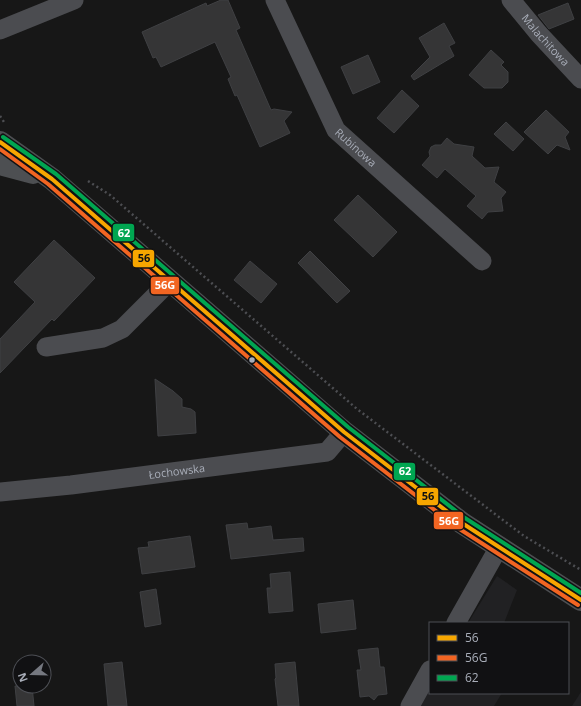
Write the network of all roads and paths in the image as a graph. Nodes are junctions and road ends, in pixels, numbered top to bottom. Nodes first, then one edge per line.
1 (74, 0) edge
2 (275, 0) edge
3 (511, 0) edge
4 (0, 30) edge
5 (581, 79) edge
6 (0, 142) edge
7 (0, 164) edge
8 (52, 180) junction
9 (88, 180) dead end
10 (482, 261) dead end
11 (170, 281) junction
12 (46, 347) dead end
13 (344, 432) junction
14 (0, 492) edge
15 (499, 547) junction
16 (581, 570) edge
17 (581, 600) edge
18 (457, 622) edge
19 (429, 672) edge
20 (410, 706) edge

1 - 4 street
2 - 10 street, Rubinowa
3 - 5 street, Malachitowa
6 - 8 main road
7 - 8 main road
8 - 11 main road
9 - 16 path
11 - 12 street
11 - 13 main road
13 - 14 street, Łochowska
13 - 15 main road
15 - 17 main road
15 - 18 street
19 - 20 street

